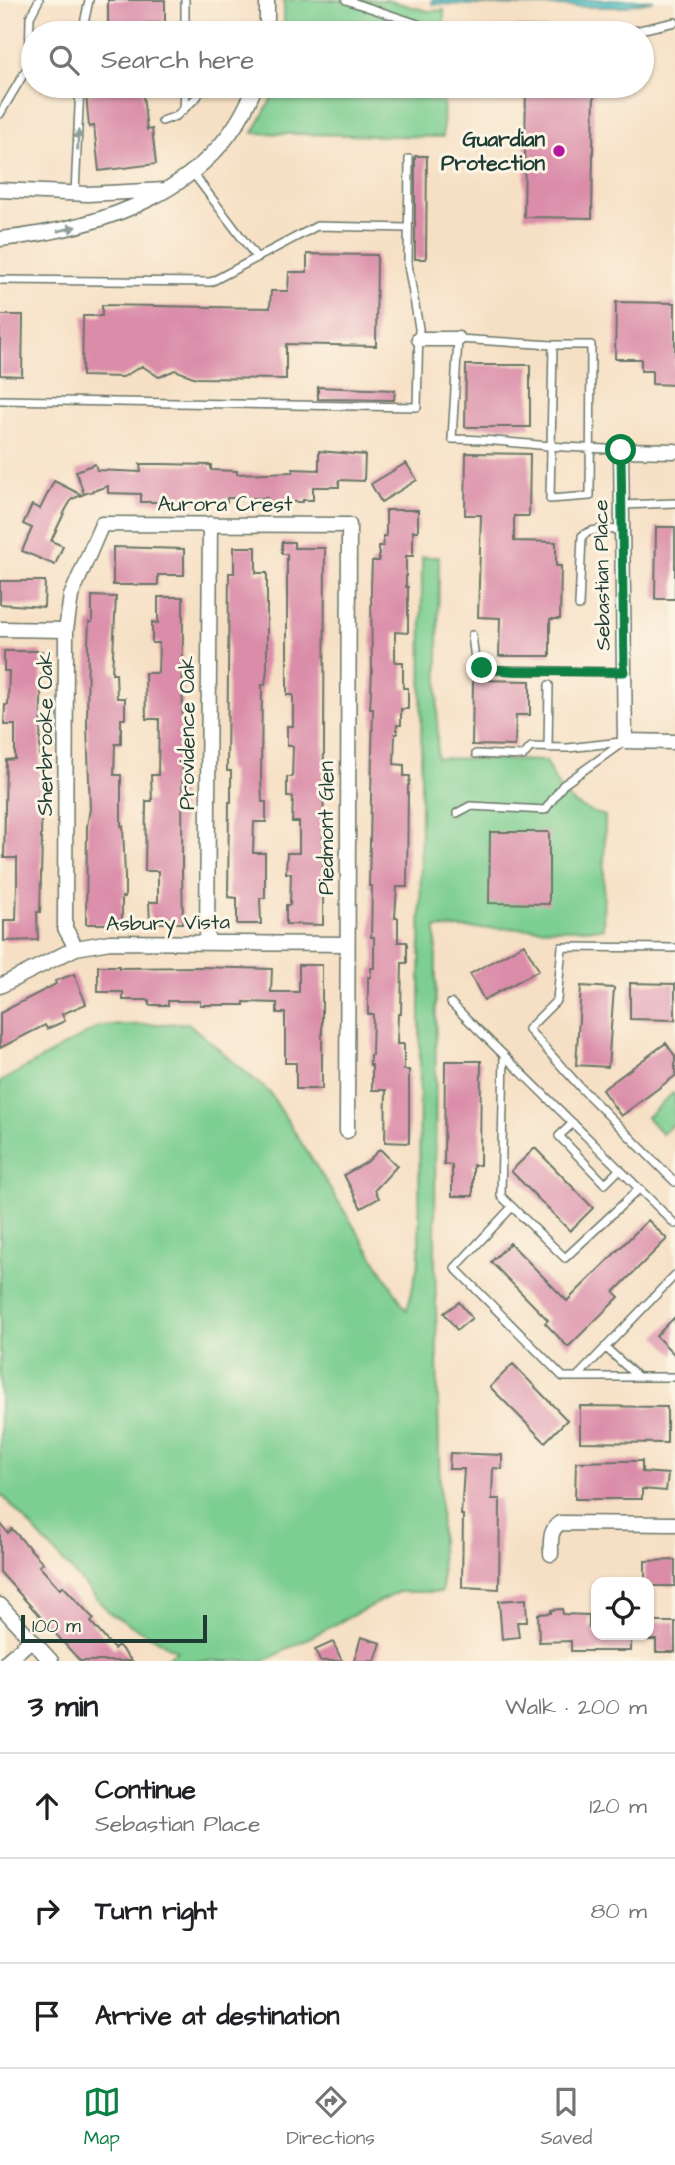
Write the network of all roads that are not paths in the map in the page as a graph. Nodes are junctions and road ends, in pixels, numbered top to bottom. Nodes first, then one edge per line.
1 (39, 0) edge
2 (89, 0) edge
3 (185, 0) edge
4 (267, 0) edge
5 (346, 0) edge
6 (30, 21) edge
7 (85, 21) edge
8 (185, 21) edge
9 (267, 21) edge
10 (409, 21) edge
11 (675, 22) edge
12 (654, 28) edge
13 (21, 79) edge
14 (79, 98) edge
15 (184, 98) edge
16 (196, 98) edge
17 (250, 98) edge
18 (184, 109) junction
19 (0, 114) edge
20 (162, 121) dead end
21 (409, 159) dead end
22 (192, 172) junction
23 (0, 190) edge
24 (166, 190) junction
25 (75, 193) junction
26 (408, 228) junction
27 (0, 239) edge
28 (257, 258) junction
29 (0, 280) edge
30 (419, 339) junction
31 (458, 340) junction
32 (553, 345) junction
33 (0, 400) edge
34 (552, 446) junction
35 (592, 448) junction
36 (621, 450) junction
37 (675, 451) edge
38 (675, 503) edge
39 (622, 505) junction
40 (102, 524) joint
41 (209, 524) junction
42 (349, 525) joint
43 (622, 530) junction
44 (579, 606) dead end
45 (0, 629) edge
46 (66, 630) junction
47 (472, 635) dead end
48 (624, 672) junction
49 (549, 685) dead end
50 (625, 741) junction
51 (675, 742) edge
52 (548, 748) junction
53 (476, 754) dead end
54 (457, 813) dead end
55 (207, 942) junction
56 (347, 944) junction
57 (76, 948) junction
58 (675, 948) edge
59 (0, 986) edge
60 (452, 1003) dead end
61 (504, 1055) junction
62 (573, 1123) junction
63 (347, 1131) dead end
64 (620, 1169) junction
65 (675, 1182) edge
66 (639, 1188) junction
67 (512, 1207) junction
68 (675, 1224) edge
69 (675, 1276) edge
70 (605, 1347) junction
71 (576, 1377) junction
72 (638, 1377) junction
73 (675, 1377) edge
74 (675, 1524) edge
75 (551, 1553) dead end
76 (0, 1605) edge
77 (31, 1640) junction
78 (7, 1661) edge
79 (51, 1661) edge

1 - 6 lane
2 - 7 lane
3 - 8 lane
4 - 9 street
5 - 10 lane
11 - 12 lane
13 - 19 lane
25 -> 14 lane
15 - 18 lane
16 - 18 lane
17 - 22 street
18 - 20 lane
21 - 26 lane
22 - 24 street
22 - 28 lane
23 - 25 street
24 - 25 street
27 -> 24 street
26 - 28 lane
26 - 30 lane
28 - 29 lane
30 - 31 street
30 - 33 lane
31 - 32 lane
31 - 34 lane
32 - 34 lane
32 - 35 lane
34 - 35 lane
34 - 35 lane
35 - 36 lane
36 - 37 street
36 - 39 street, Sebastian Place
38 - 39 lane
39 - 43 street, Sebastian Place
40 - 41 street, Aurora Crest
40 - 46 street, Sherbrooke Oak
41 - 42 street, Aurora Crest
41 - 55 street, Providence Oak
42 - 56 street, Piedmont Glen
43 - 44 lane
43 - 48 street, Sebastian Place
45 - 46 street
46 - 57 street, Sherbrooke Oak
47 - 48 lane
48 - 50 street, Sebastian Place
49 - 52 lane
50 - 51 street
50 - 52 lane
50 - 54 lane
52 - 53 lane
55 - 56 street, Asbury Vista
55 - 57 street, Asbury Vista
56 - 63 street, Piedmont Glen
57 - 59 street, Asbury Vista
58 - 65 lane
60 - 61 lane
61 - 62 lane
61 - 67 lane
62 - 64 lane
62 - 64 lane
64 - 66 lane
66 - 67 lane
66 - 68 lane
67 - 71 lane
69 - 70 lane
70 - 71 lane
70 - 72 lane
71 - 72 lane
72 - 73 lane
74 - 75 street
76 - 77 street
77 - 78 street
77 - 79 street

